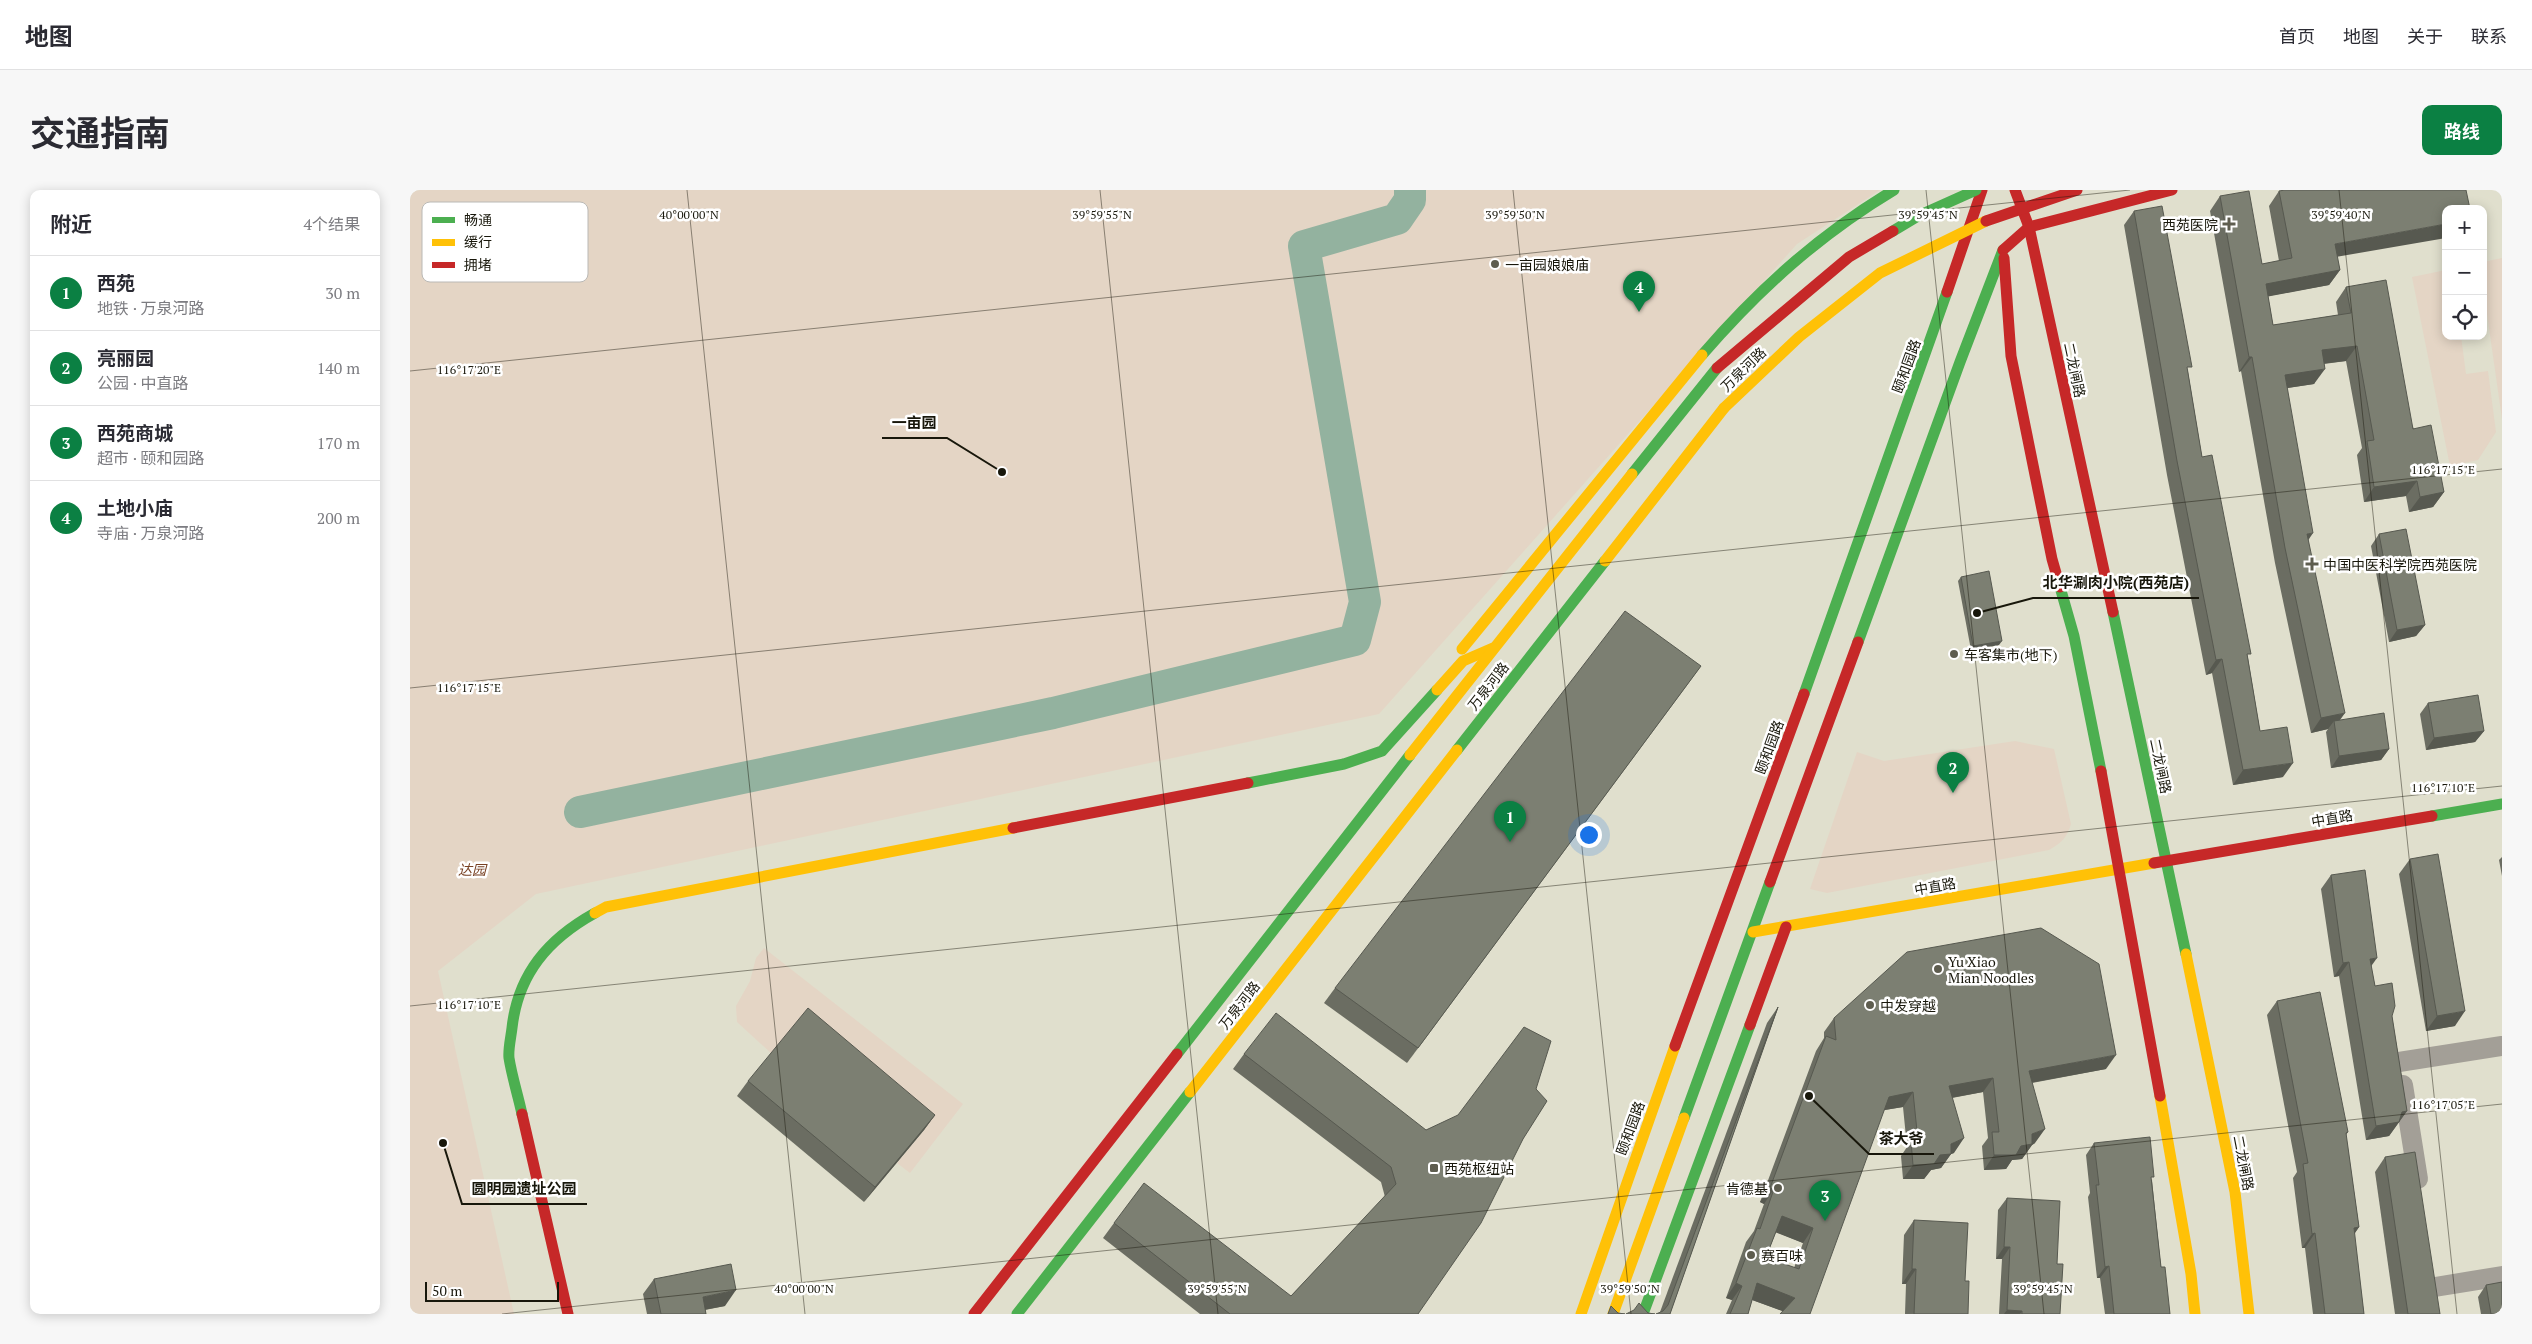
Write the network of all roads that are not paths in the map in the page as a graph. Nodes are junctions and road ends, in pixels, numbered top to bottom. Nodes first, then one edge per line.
1 (1894, 190) edge
2 (1976, 190) edge
3 (1982, 190) edge
4 (2015, 190) edge
5 (2077, 190) edge
6 (2172, 190) edge
7 (2029, 227) junction
8 (2001, 241) junction
9 (1493, 648) junction
10 (1462, 649) dead end
11 (2502, 804) edge
12 (2167, 861) junction
13 (2119, 868) junction
14 (1786, 927) junction
15 (1753, 932) junction
16 (2502, 1046) edge
17 (2421, 1199) edge
18 (2502, 1276) edge
19 (2435, 1286) edge
20 (568, 1314) edge
21 (974, 1314) edge
22 (1017, 1314) edge
23 (1581, 1314) edge
24 (1613, 1314) edge
25 (1643, 1314) edge
26 (2195, 1314) edge
27 (2249, 1314) edge

1 - 10 main road
2 - 9 main road, 万泉河路, bridge
3 - 8 main road
3 - 23 main road, 颐和园路
4 - 7 main road, 二龙闸路
5 - 22 main road, 万泉河路, bridge
6 - 7 main road
7 - 8 main road
7 - 12 main road, 二龙闸路
8 - 13 main road
8 - 15 main road
9 - 20 main road
9 - 21 main road, 万泉河路
11 - 12 main road, 中直路
12 - 13 main road, 中直路
12 - 27 main road, 二龙闸路
13 - 14 main road, 中直路
13 - 26 main road
14 - 15 main road, 中直路
14 - 25 main road
15 - 24 main road
16 - 17 street
18 - 19 street

